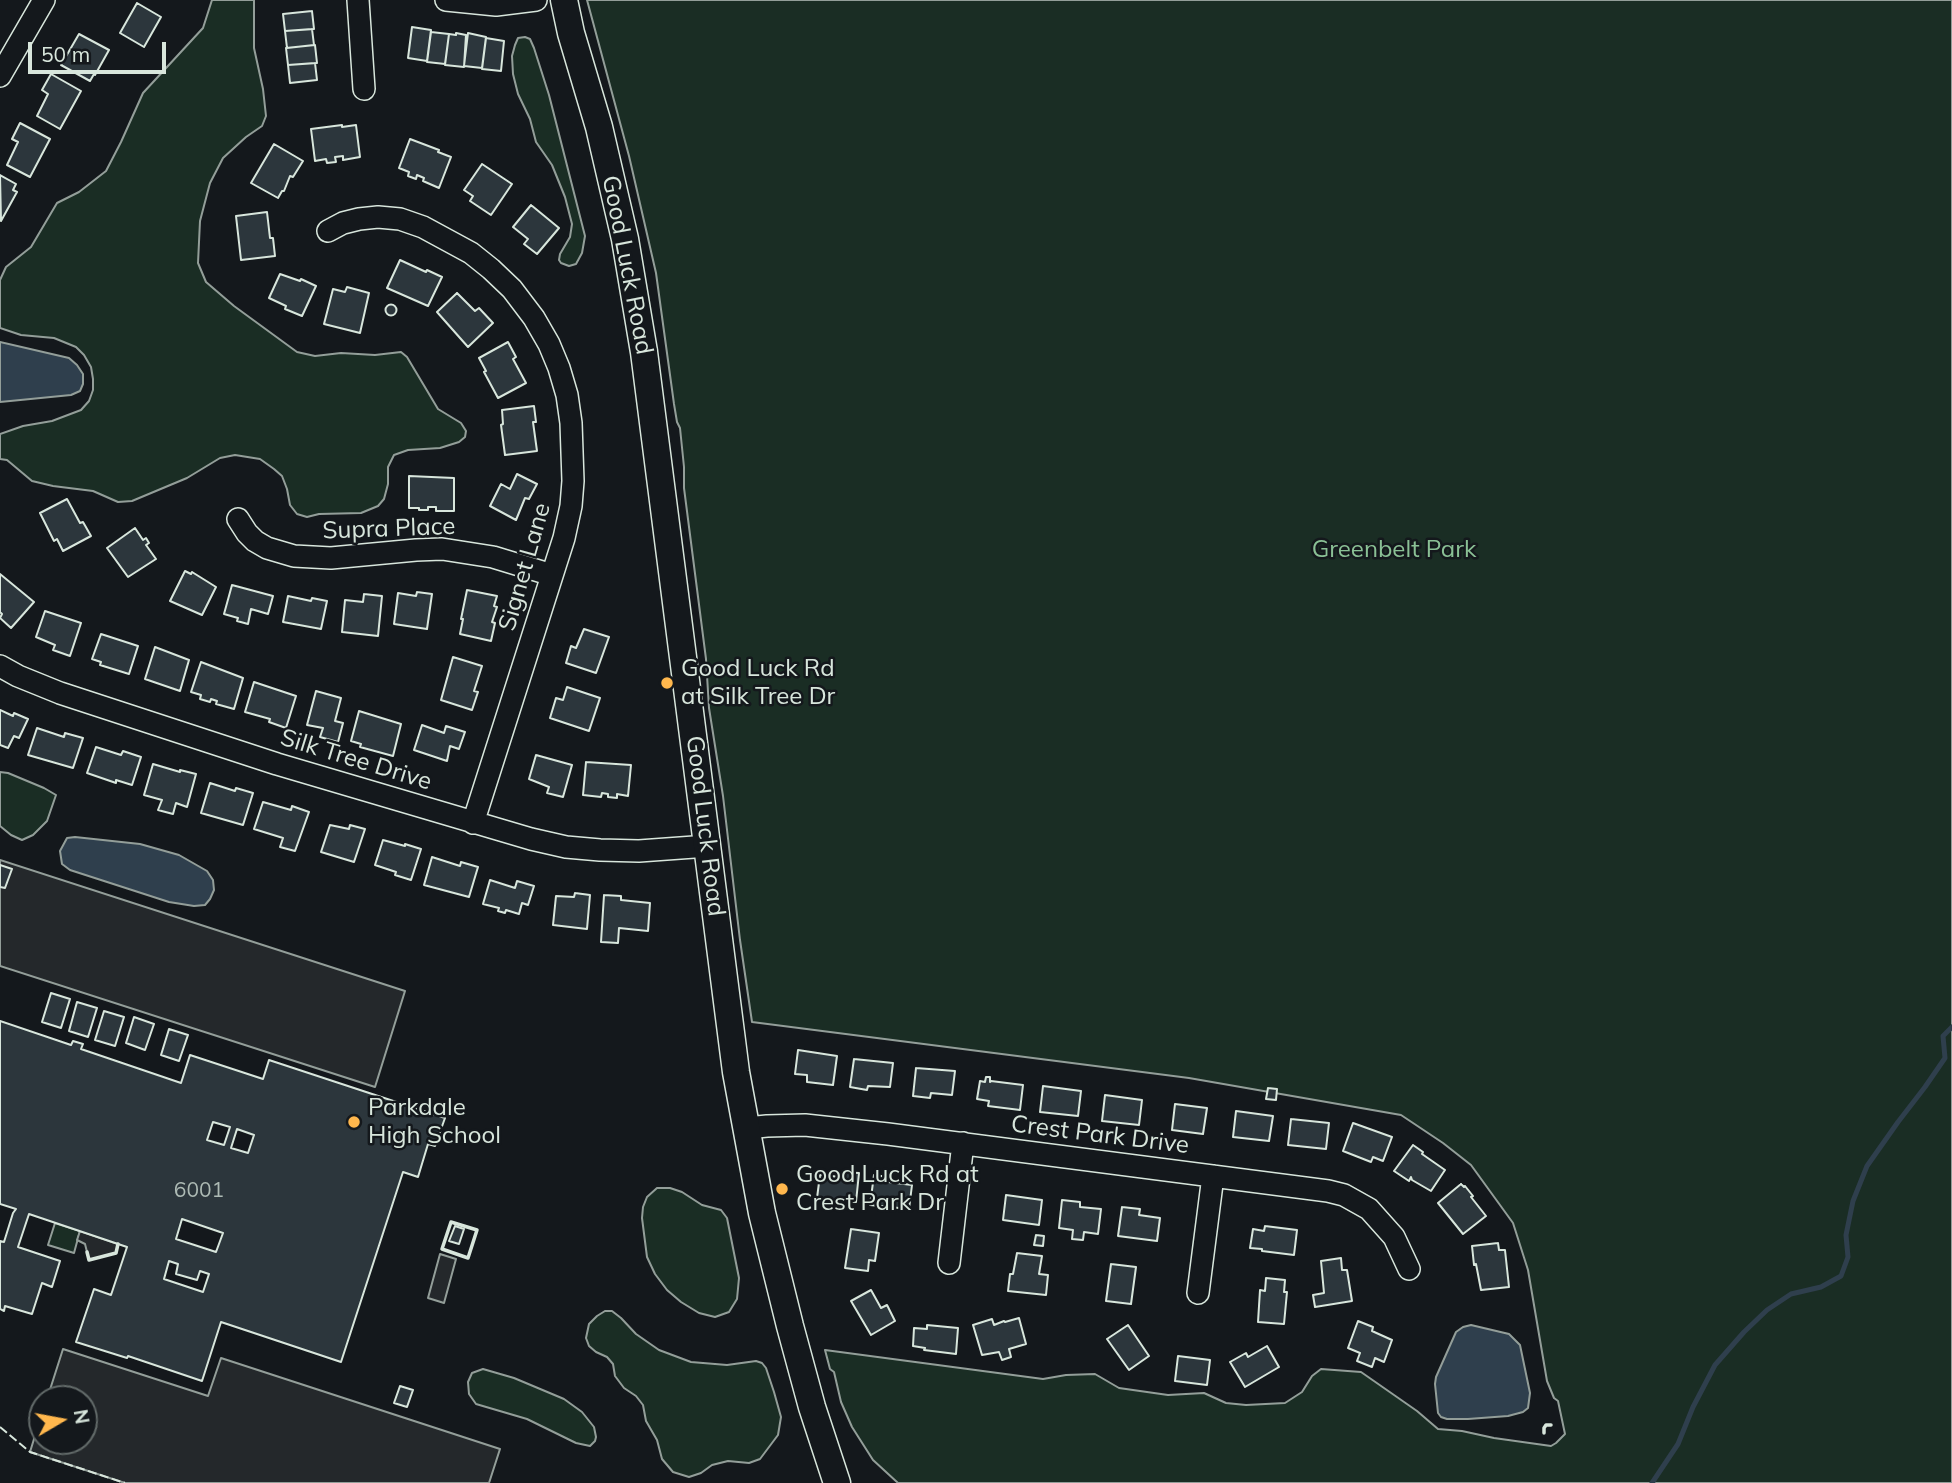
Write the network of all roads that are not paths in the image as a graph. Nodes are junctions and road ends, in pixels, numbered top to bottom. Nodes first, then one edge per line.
1 (44, 0) edge
2 (358, 0) edge
3 (446, 0) edge
4 (536, 0) edge
5 (564, 0) edge
6 (0, 76) edge
7 (364, 89) dead end
8 (328, 231) dead end
9 (238, 519) dead end
10 (552, 575) junction
11 (0, 666) edge
12 (473, 823) junction
13 (708, 846) junction
14 (747, 1128) junction
15 (963, 1143) junction
16 (1213, 1176) junction
17 (949, 1263) dead end
18 (1409, 1269) dead end
19 (1198, 1293) dead end
20 (837, 1483) edge

1 - 6 street
2 - 7 street
3 - 4 street
5 - 13 main road, Good Luck Road
8 - 10 street, Signet Lane
9 - 10 street, Supra Place
10 - 12 street, Signet Lane
11 - 12 street, Silk Tree Drive
12 - 13 street, Silk Tree Drive
13 - 14 main road, Good Luck Road
14 - 15 street, Crest Park Drive
14 - 20 main road, Good Luck Road
15 - 16 street, Crest Park Drive
15 - 17 street
16 - 18 street, Crest Park Drive
16 - 19 street

